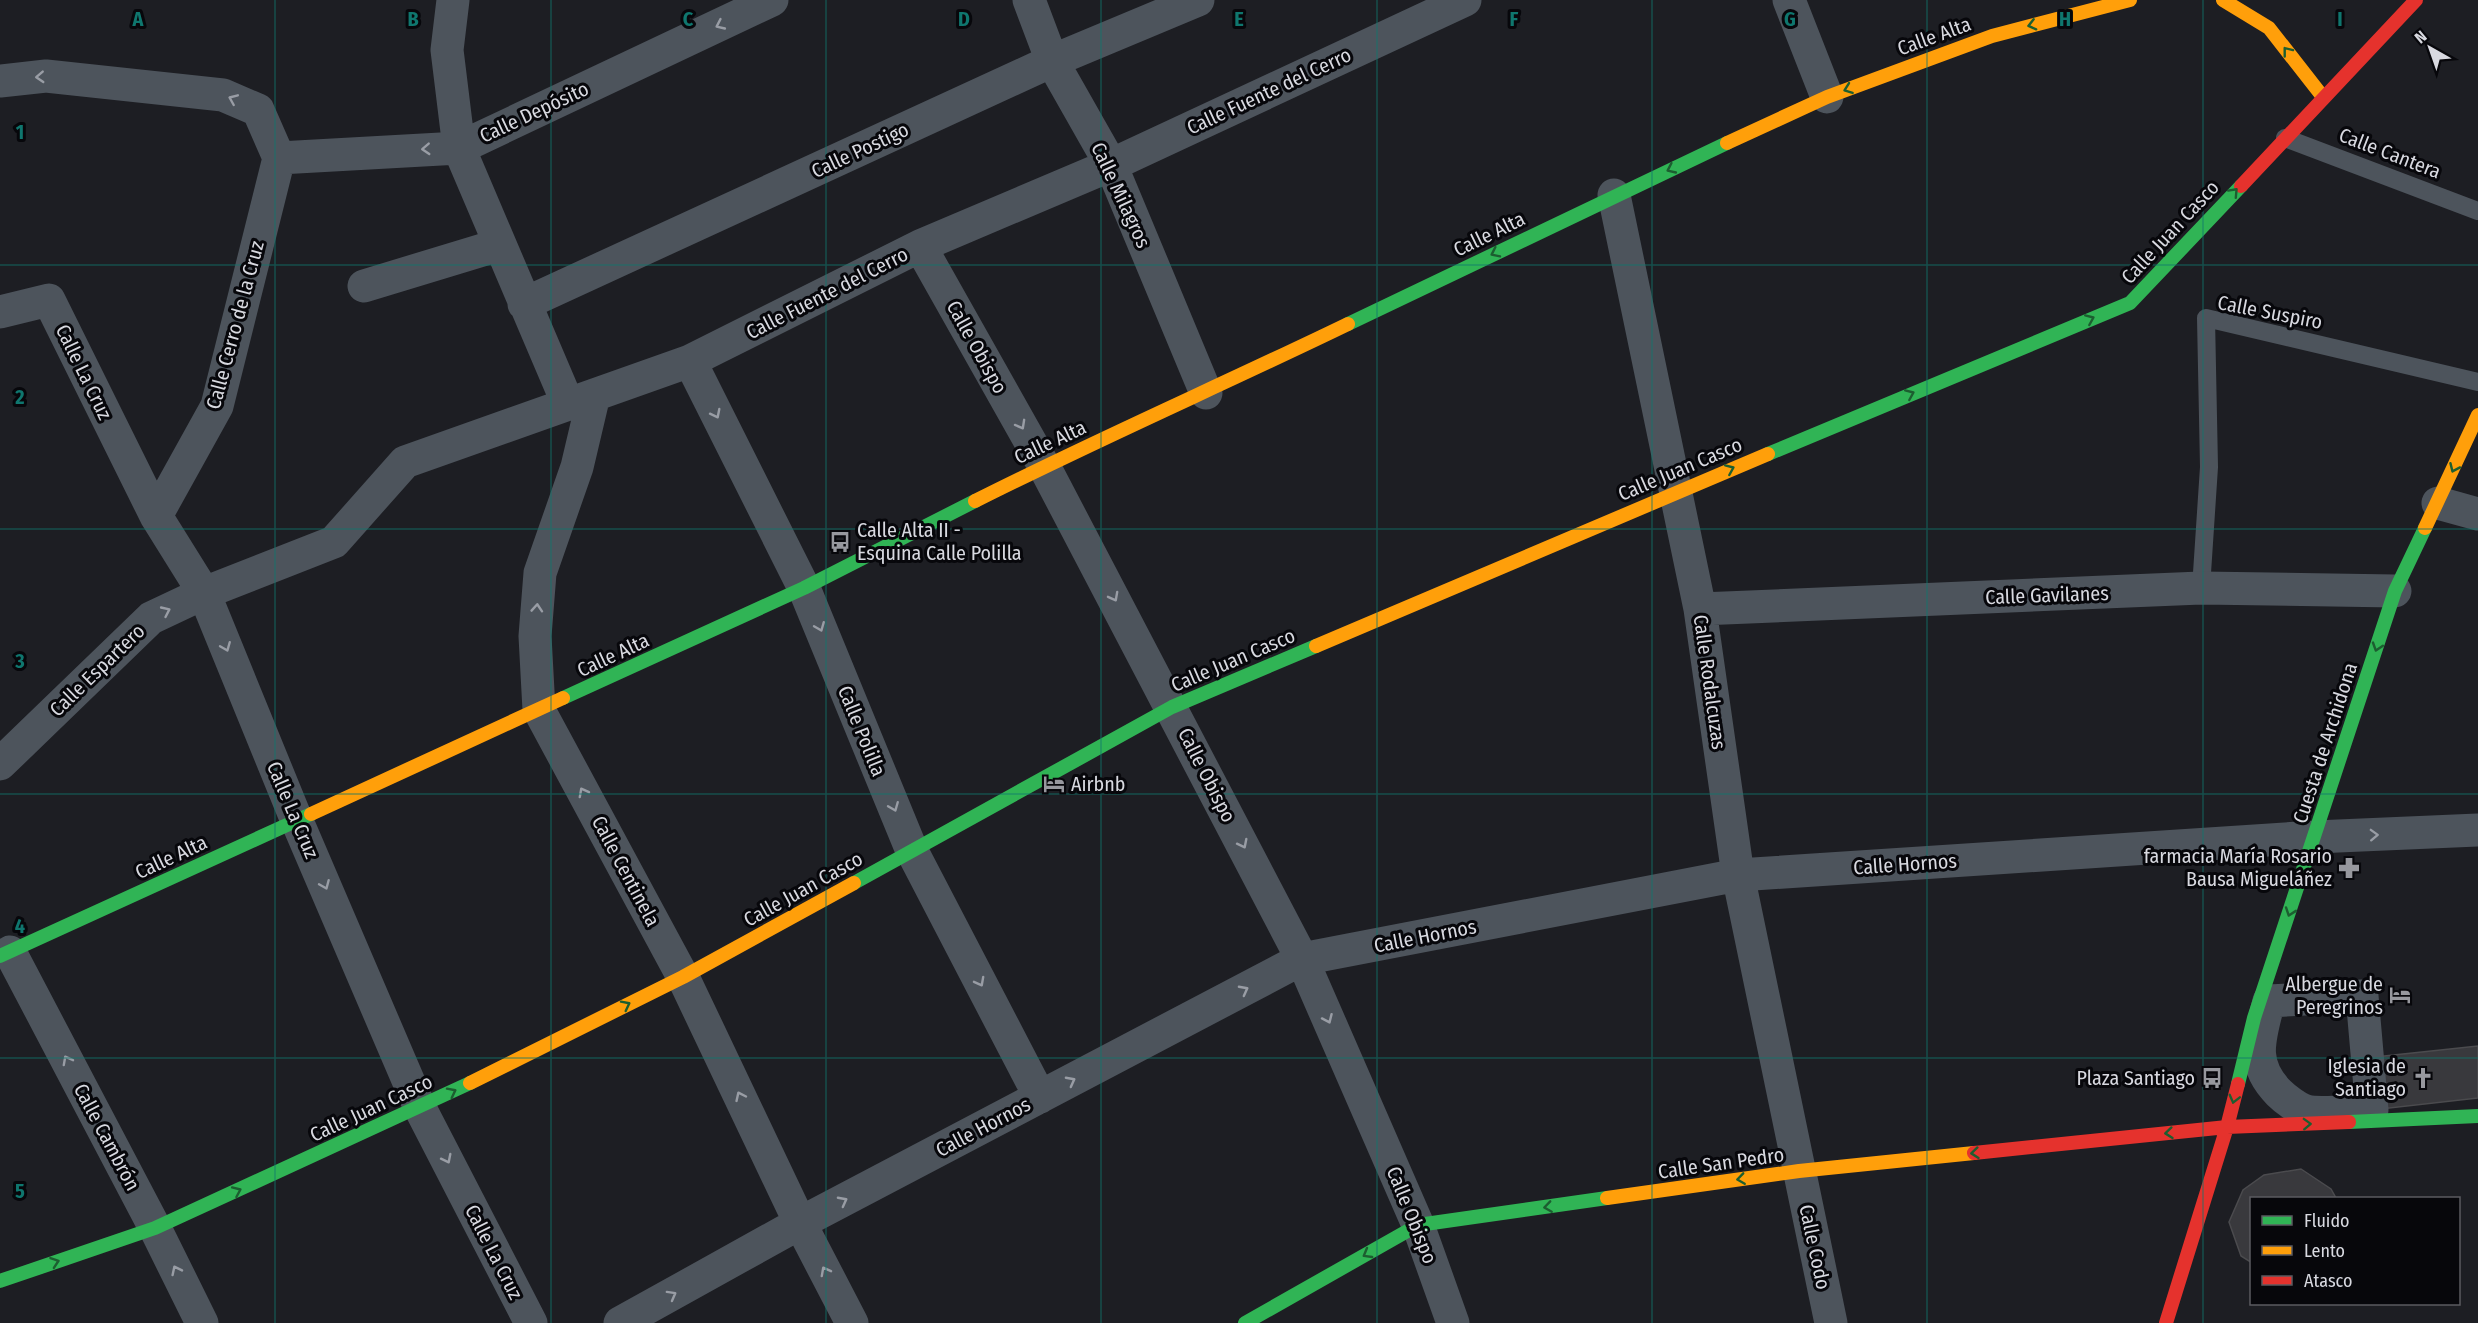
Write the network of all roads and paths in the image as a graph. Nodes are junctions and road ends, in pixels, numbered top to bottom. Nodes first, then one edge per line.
1 (453, 0) edge
2 (772, 0) edge
3 (1029, 0) edge
4 (1198, 0) edge
5 (1465, 0) edge
6 (1789, 0) edge
7 (2130, 0) edge
8 (2223, 0) edge
9 (2416, 0) edge
10 (1052, 61) junction
11 (0, 81) edge
12 (1827, 97) junction
13 (2323, 97) junction
14 (2285, 138) junction
15 (459, 148) junction
16 (279, 158) junction
17 (1111, 165) junction
18 (1614, 195) junction
19 (2478, 211) edge
20 (500, 244) junction
21 (920, 246) junction
22 (364, 286) dead end
23 (524, 304) junction
24 (0, 312) edge
25 (690, 361) junction
26 (2478, 382) edge
27 (1206, 393) junction
28 (581, 400) junction
29 (2478, 415) edge
30 (1044, 465) junction
31 (1676, 492) junction
32 (2438, 503) junction
33 (2478, 514) edge
34 (156, 516) junction
35 (804, 588) junction
36 (2201, 588) junction
37 (2395, 591) junction
38 (204, 593) junction
39 (1700, 609) junction
40 (1172, 707) junction
41 (539, 710) junction
42 (0, 764) edge
43 (297, 821) junction
44 (2478, 830) edge
45 (2315, 837) junction
46 (912, 851) junction
47 (1738, 875) junction
48 (5, 954) edge
49 (1302, 959) junction
50 (683, 977) junction
51 (1040, 1097) junction
52 (420, 1108) junction
53 (2478, 1116) edge
54 (2227, 1127) junction
55 (1799, 1171) junction
56 (800, 1223) junction
57 (1418, 1225) junction
58 (155, 1228) junction
59 (0, 1281) edge
60 (202, 1323) edge
61 (531, 1323) edge
62 (621, 1323) edge
63 (852, 1323) edge
64 (1245, 1323) edge
65 (1453, 1323) edge
66 (1831, 1323) edge
67 (2166, 1323) edge

1 - 15 street
2 -> 15 street, Calle Depósito
3 - 10 street, Calle Milagros
4 - 10 street, Calle Postigo
5 - 17 street, Calle Fuente del Cerro
6 - 12 street
7 -> 12 street, Calle Alta
13 -> 8 street
9 - 13 street, Calle Juan Casco
10 - 17 street, Calle Milagros
10 - 23 street, Calle Postigo
16 -> 11 street
12 -> 18 street, Calle Alta
13 - 14 street, Calle Juan Casco
14 - 19 lane, Calle Cantera
31 -> 14 street, Calle Juan Casco
15 -> 16 street, Calle Depósito
15 - 20 street
16 - 34 street, Calle Cerro de la Cruz
17 - 21 street, Calle Fuente del Cerro
17 - 27 street, Calle Milagros
18 -> 27 street, Calle Alta
18 - 31 street, Calle Rodalcuzas
20 - 22 street
20 - 23 street
21 - 25 street, Calle Fuente del Cerro
21 -> 30 street, Calle Obispo
23 - 28 street
24 - 34 street, Calle La Cruz
25 - 28 street, Calle Fuente del Cerro
25 -> 35 street, Calle Polilla
26 - 36 lane, Calle Suspiro
27 - 30 street, Calle Alta
28 - 38 street, Calle Fuente del Cerro
41 -> 28 street, Calle Centinela
29 -> 32 street, Cuesta de Archidona
30 - 35 street, Calle Alta
30 -> 40 street, Calle Obispo
31 - 39 street, Calle Rodalcuzas
31 - 40 street, Calle Juan Casco
32 - 33 street
32 - 37 street, Cuesta de Archidona
34 - 38 street, Calle La Cruz
35 - 41 street, Calle Alta
35 -> 46 street, Calle Polilla
36 - 37 street, Calle Gavilanes
36 - 39 street, Calle Gavilanes
37 -> 45 street, Cuesta de Archidona
42 -> 38 street, Calle Espartero
38 -> 43 street, Calle La Cruz
39 - 47 street, Calle Rodalcuzas
40 - 46 street, Calle Juan Casco
40 -> 49 street, Calle Obispo
41 - 43 street, Calle Alta
50 -> 41 street, Calle Centinela
43 - 48 street, Calle Alta
43 -> 52 street, Calle La Cruz
45 -> 44 street, Calle Hornos
45 - 47 street, Calle Hornos
45 -> 54 street, Cuesta de Archidona
46 - 50 street, Calle Juan Casco
46 -> 51 street, Calle Polilla
47 - 49 street, Calle Hornos
47 - 55 street, Calle Rodalcuzas
58 -> 48 street, Calle Cambrón
51 -> 49 street, Calle Hornos
49 -> 57 street, Calle Obispo
52 -> 50 street, Calle Juan Casco
56 -> 50 street, Calle Centinela
56 -> 51 street, Calle Hornos
58 -> 52 street, Calle Juan Casco
52 -> 61 street, Calle La Cruz
54 -> 53 street, Calle San Pedro
54 -> 55 street, Calle San Pedro
54 - 67 street, Cuesta de Archidona
55 -> 57 street, Calle San Pedro
55 - 66 street, Calle Codo
62 -> 56 street, Calle Hornos
63 -> 56 street, Calle Centinela
57 -> 64 street, Calle San Pedro
57 - 65 street, Calle Obispo
59 -> 58 street, Calle Juan Casco
60 -> 58 street, Calle Cambrón

